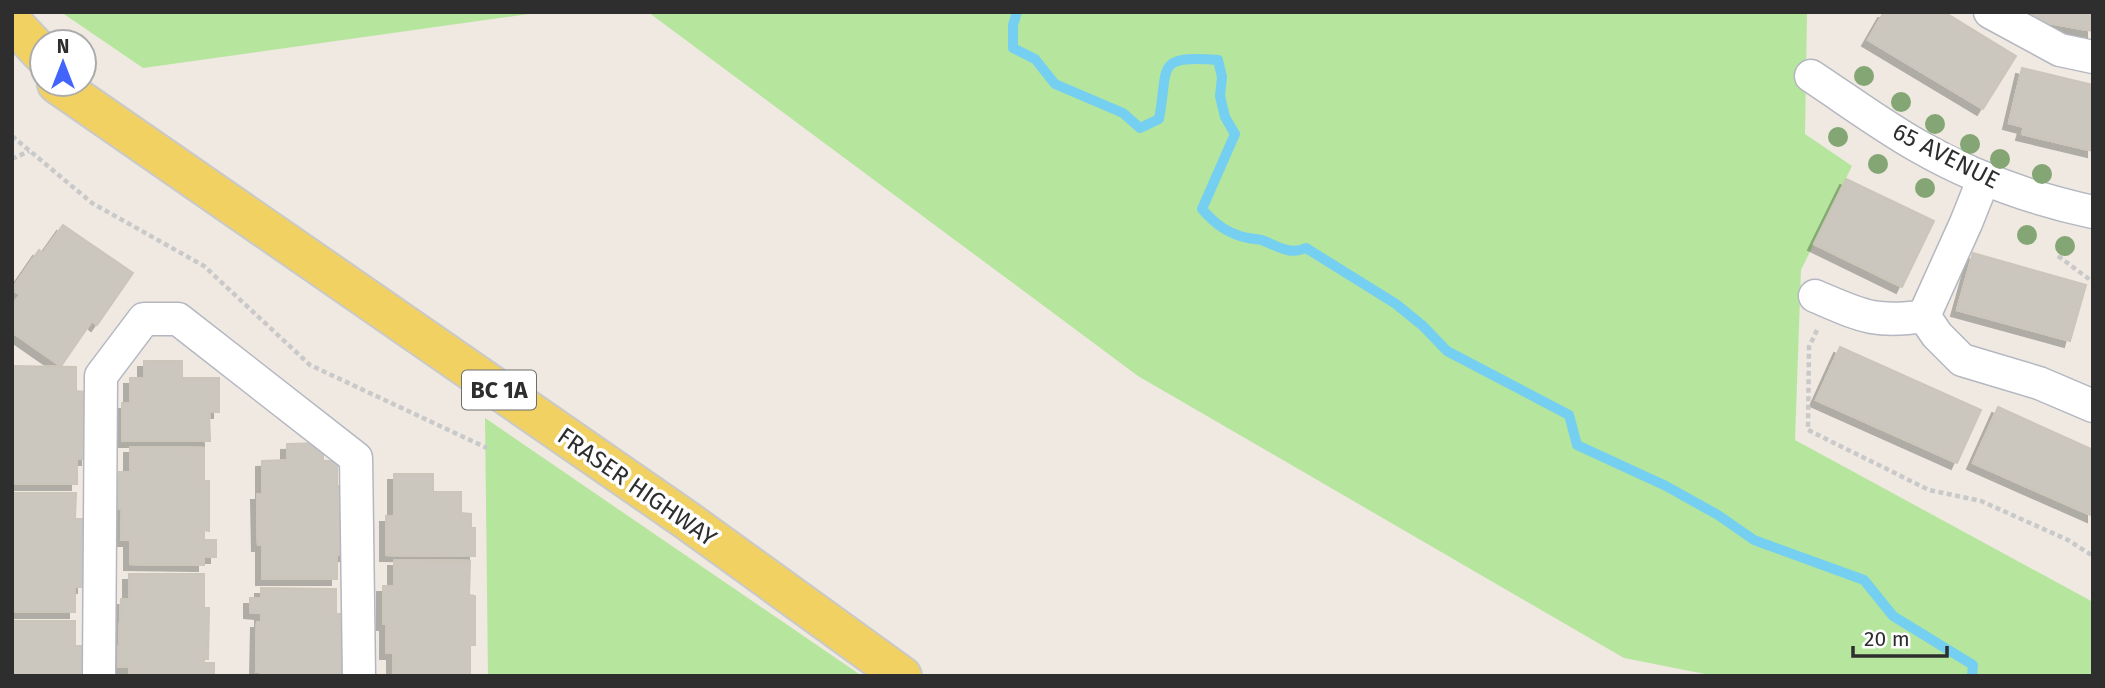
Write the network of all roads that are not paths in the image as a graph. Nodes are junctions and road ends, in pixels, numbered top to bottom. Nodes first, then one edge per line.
1 (1990, 12) edge
2 (12, 22) edge
3 (28, 39) edge
4 (12, 53) edge
5 (2093, 57) edge
6 (28, 64) edge
7 (1811, 76) dead end
8 (83, 98) edge
9 (1984, 178) junction
10 (2093, 212) edge
11 (1822, 299) road end
12 (1924, 316) junction
13 (2093, 406) edge
14 (99, 676) edge
15 (359, 676) edge
16 (902, 676) edge

1 - 5 street
2 - 3 main road
4 - 6 main road
7 - 9 street, 65 AVENUE
8 - 16 main road, FRASER HIGHWAY / BC 1A
9 - 10 street, 65 AVENUE
9 - 12 street
11 - 12 street
12 - 13 street
14 - 15 street

